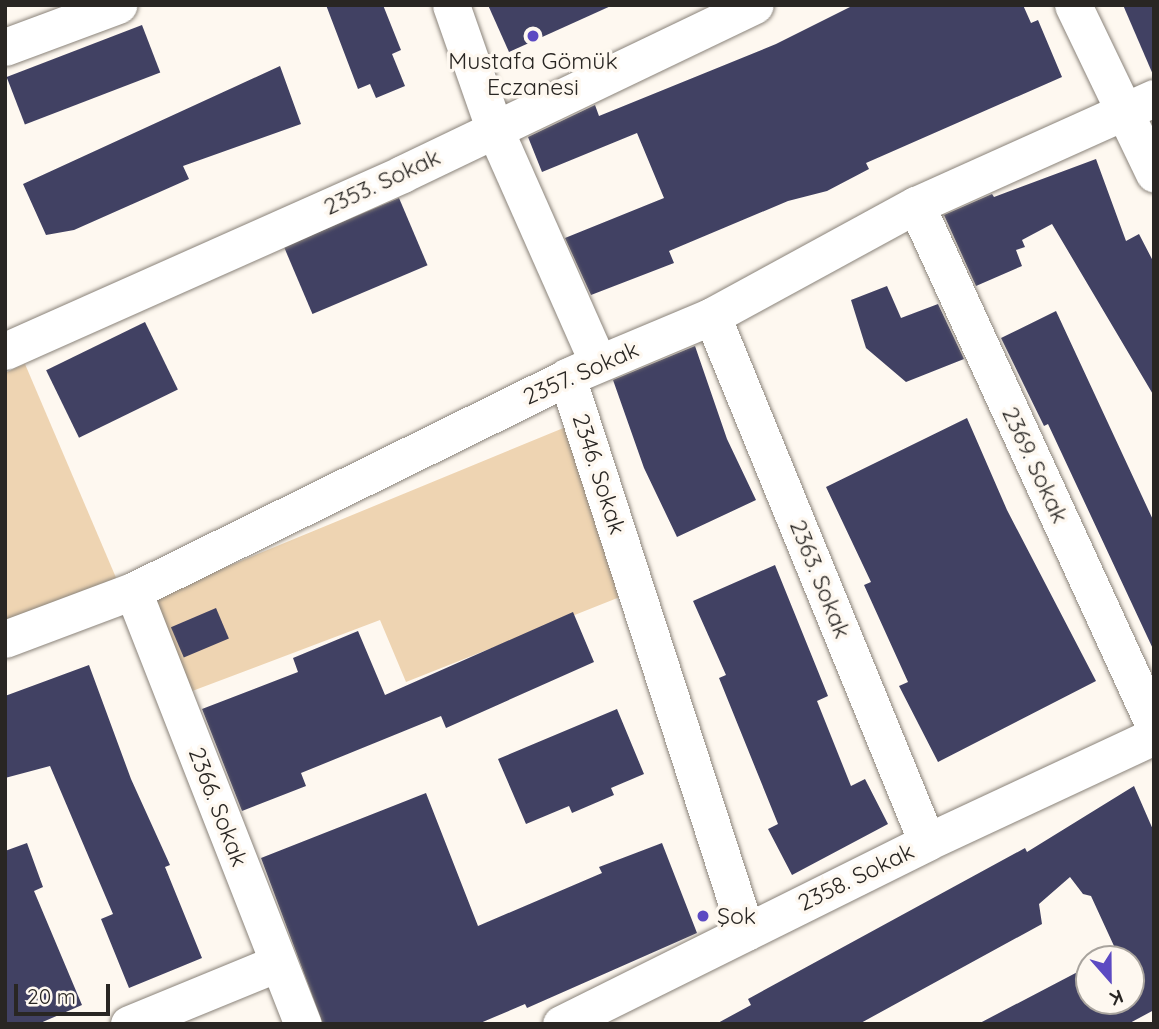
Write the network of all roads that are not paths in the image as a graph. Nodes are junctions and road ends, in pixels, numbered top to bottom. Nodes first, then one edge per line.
1 (118, 5) edge
2 (451, 5) edge
3 (755, 5) edge
4 (1073, 5) edge
5 (5, 47) edge
6 (1139, 106) edge
7 (494, 128) junction
8 (1154, 173) edge
9 (916, 205) junction
10 (712, 316) junction
11 (5, 351) edge
12 (567, 377) junction
13 (133, 591) junction
14 (5, 639) edge
15 (1154, 725) edge
16 (1154, 736) edge
17 (928, 842) junction
18 (746, 932) junction
19 (278, 962) junction
20 (129, 1024) edge
21 (303, 1024) edge
22 (561, 1024) edge

1 - 5 street
2 - 7 street
3 - 7 street, 2353. Sokak
4 - 6 street
6 - 8 street
6 - 9 street, 2357. Sokak
7 - 11 street, 2353. Sokak
7 - 12 street
9 - 10 street, 2357. Sokak
9 - 15 street, 2369. Sokak
10 - 12 street, 2357. Sokak
10 - 17 street, 2363. Sokak
12 - 13 street, 2357. Sokak
12 - 18 street, 2346. Sokak
13 - 14 street, 2357. Sokak
13 - 19 street, 2366. Sokak
16 - 17 street, 2358. Sokak
17 - 18 street, 2358. Sokak
18 - 22 street, 2358. Sokak
19 - 20 street
19 - 21 street, 2366. Sokak

